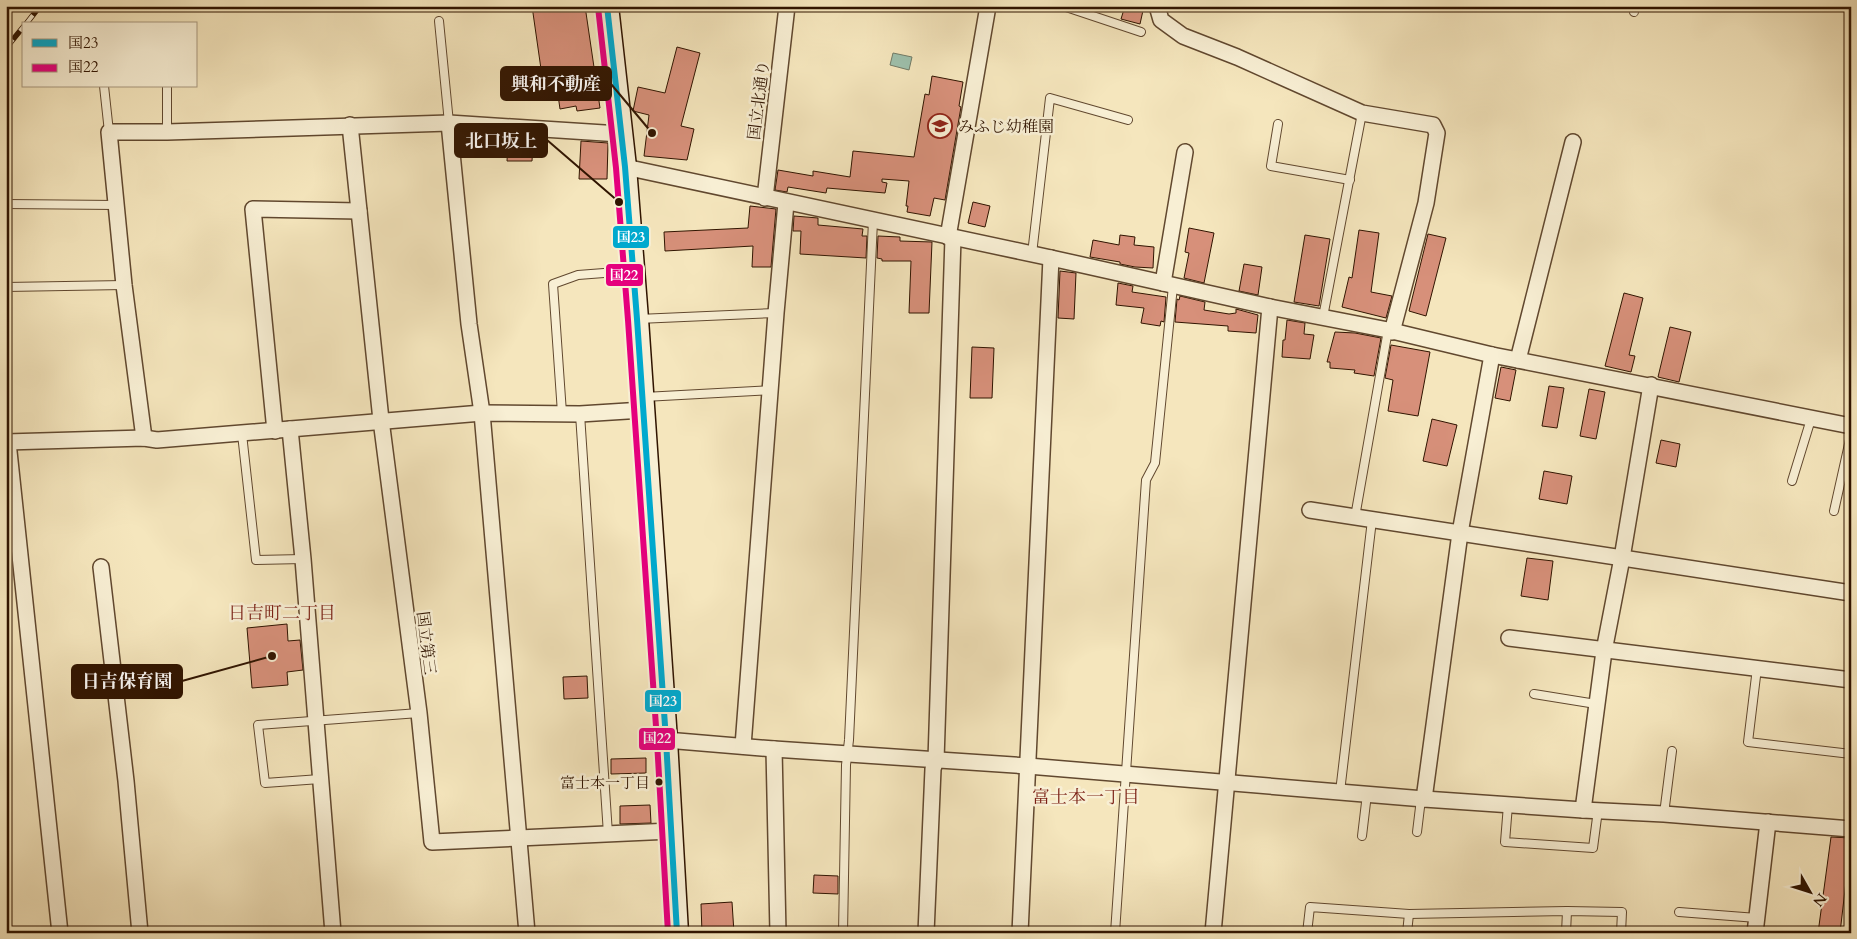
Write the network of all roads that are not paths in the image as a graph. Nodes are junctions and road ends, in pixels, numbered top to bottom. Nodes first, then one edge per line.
1 (607, 6) edge
2 (787, 6) edge
3 (988, 6) edge
4 (1063, 6) edge
5 (1157, 6) edge
6 (438, 21) dead end
7 (1141, 32) dead end
8 (104, 88) edge
9 (167, 88) edge
10 (1362, 113) junction
11 (1128, 120) dead end
12 (449, 123) junction
13 (1278, 124) dead end
14 (350, 125) junction
15 (109, 132) junction
16 (168, 132) junction
17 (620, 134) junction
18 (1573, 142) dead end
19 (1185, 152) dead end
20 (625, 167) junction
21 (1350, 180) junction
22 (765, 198) junction
23 (786, 203) junction
24 (6, 204) edge
25 (116, 205) junction
26 (359, 211) junction
27 (873, 221) junction
28 (951, 238) junction
29 (1032, 254) junction
30 (1051, 258) junction
31 (633, 270) junction
32 (1168, 284) junction
33 (124, 285) junction
34 (6, 287) edge
35 (1270, 307) junction
36 (776, 313) junction
37 (1323, 318) junction
38 (637, 319) junction
39 (1390, 331) junction
40 (1492, 355) junction
41 (1518, 360) junction
42 (1651, 386) junction
43 (771, 390) junction
44 (643, 404) junction
45 (482, 413) junction
46 (562, 413) junction
47 (580, 414) junction
48 (1811, 419) junction
49 (381, 420) junction
50 (1851, 426) edge
51 (283, 430) junction
52 (242, 434) junction
53 (1851, 434) edge
54 (144, 438) junction
55 (7, 440) edge
56 (1792, 481) dead end
57 (1310, 510) dead end
58 (1834, 511) dead end
59 (1355, 517) junction
60 (1372, 520) junction
61 (1460, 533) junction
62 (1622, 558) junction
63 (303, 559) junction
64 (101, 567) dead end
65 (1851, 593) edge
66 (1509, 638) dead end
67 (1604, 650) junction
68 (1757, 668) junction
69 (1851, 680) edge
70 (1534, 694) dead end
71 (1596, 704) junction
72 (419, 714) junction
73 (315, 720) junction
74 (666, 740) junction
75 (743, 746) junction
76 (774, 749) junction
77 (1672, 751) dead end
78 (848, 753) junction
79 (1851, 754) edge
80 (936, 760) junction
81 (1028, 766) junction
82 (1126, 775) junction
83 (320, 779) junction
84 (1227, 783) junction
85 (1340, 792) junction
86 (1367, 794) junction
87 (1422, 799) junction
88 (1508, 805) junction
89 (1591, 810) junction
90 (1664, 814) junction
91 (1768, 822) junction
92 (1851, 828) edge
93 (671, 831) junction
94 (1417, 832) dead end
95 (608, 834) junction
96 (1362, 836) dead end
97 (519, 838) junction
98 (1567, 911) junction
99 (1679, 912) dead end
100 (1409, 914) junction
101 (1756, 925) edge
102 (60, 933) edge
103 (140, 933) edge
104 (332, 933) edge
105 (527, 933) edge
106 (677, 933) edge
107 (778, 933) edge
108 (843, 933) edge
109 (926, 933) edge
110 (1020, 933) edge
111 (1115, 933) edge
112 (1213, 933) edge
113 (1307, 933) edge
114 (1407, 933) edge
115 (1566, 933) edge
116 (1621, 933) edge

1 - 17 main road
2 - 22 street, 国立北通り
3 - 28 street
4 - 7 lane
5 - 10 street
6 - 12 lane
8 - 15 lane
9 - 16 lane
10 - 21 lane
10 - 39 street
11 - 29 lane
12 - 14 street
12 - 17 street
12 - 45 street
13 - 21 lane
14 - 16 street
14 - 26 street, 国立第三
15 - 16 street
15 - 25 street
17 - 20 main road
18 - 41 street
19 - 32 street
20 - 22 street
20 - 31 main road
21 - 37 lane
22 - 23 street
23 - 27 street
23 - 36 street
24 - 25 lane
25 - 33 street
26 - 49 street, 国立第三
26 - 51 street
27 - 28 street
27 - 78 lane
28 - 29 street
28 - 80 street
29 - 30 street
30 - 32 street
30 - 81 street
31 - 38 main road
31 - 46 lane
32 - 35 street
32 - 82 lane
33 - 34 lane
33 - 54 street
35 - 37 street
35 - 84 street
36 - 38 lane
36 - 43 street
37 - 39 street
38 - 44 main road
39 - 40 street
39 - 59 lane
40 - 41 street
40 - 61 street
41 - 42 street
42 - 48 street
42 - 62 street
43 - 44 lane
43 - 75 street
44 - 47 street
44 - 74 main road
45 - 46 street
45 - 49 street
45 - 97 street
46 - 47 street
47 - 95 lane
48 - 50 street
48 - 56 lane
49 - 51 street
49 - 72 street, 国立第三
51 - 52 street
51 - 63 street
52 - 54 street
52 - 63 lane
53 - 58 lane
54 - 55 street
55 - 102 street
57 - 59 street
59 - 60 street
60 - 61 street
60 - 85 lane
61 - 62 street
61 - 87 street
62 - 65 street
62 - 67 street
63 - 73 street
64 - 103 street
66 - 67 street
67 - 68 street
67 - 71 street
68 - 69 street
68 - 79 lane
70 - 71 lane
71 - 89 street
72 - 73 lane
72 - 97 street, 国立第三
73 - 83 street
73 - 83 lane
74 - 75 street
74 - 93 main road
75 - 76 street
76 - 78 street
76 - 107 street
77 - 90 lane
78 - 80 street
78 - 108 lane
80 - 81 street
80 - 109 street
81 - 82 street
81 - 110 street
82 - 84 street
82 - 111 lane
83 - 104 street
84 - 85 street
84 - 112 street
85 - 86 street
86 - 87 street
86 - 96 lane
87 - 88 street
87 - 94 lane
88 - 89 street
88 - 89 lane
89 - 90 street
90 - 91 street
91 - 92 street
91 - 101 street
93 - 95 street, 国立第三
93 - 106 main road
95 - 97 street, 国立第三
97 - 105 street
98 - 100 lane
98 - 115 lane
98 - 116 lane
99 - 101 lane
100 - 113 lane
100 - 114 lane

